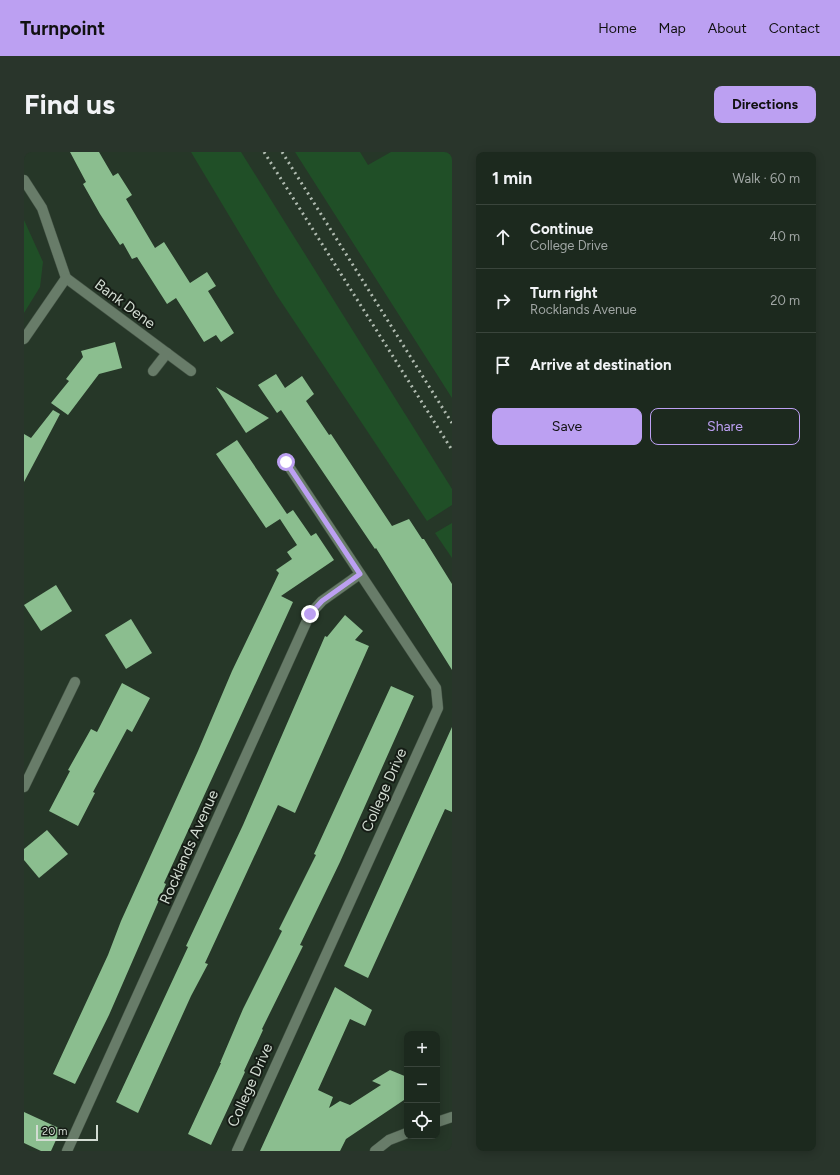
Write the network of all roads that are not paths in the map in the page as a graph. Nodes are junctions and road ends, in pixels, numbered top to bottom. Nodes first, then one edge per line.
1 (24, 180) edge
2 (66, 278) junction
3 (24, 339) edge
4 (167, 353) junction
5 (153, 371) dead end
6 (191, 371) dead end
7 (286, 462) dead end
8 (360, 574) junction
9 (75, 682) dead end
10 (24, 787) edge
11 (452, 1117) edge
12 (440, 1121) edge
13 (404, 1134) edge
14 (67, 1151) edge
15 (237, 1151) edge
16 (375, 1151) edge

1 - 2 street
2 - 3 street
2 - 4 street, Bank Dene
4 - 5 street
4 - 6 street, Bank Dene
7 - 8 street, College Drive
8 - 14 street, Rocklands Avenue
8 - 15 street, College Drive
9 - 10 street
11 - 12 street
13 - 16 street

